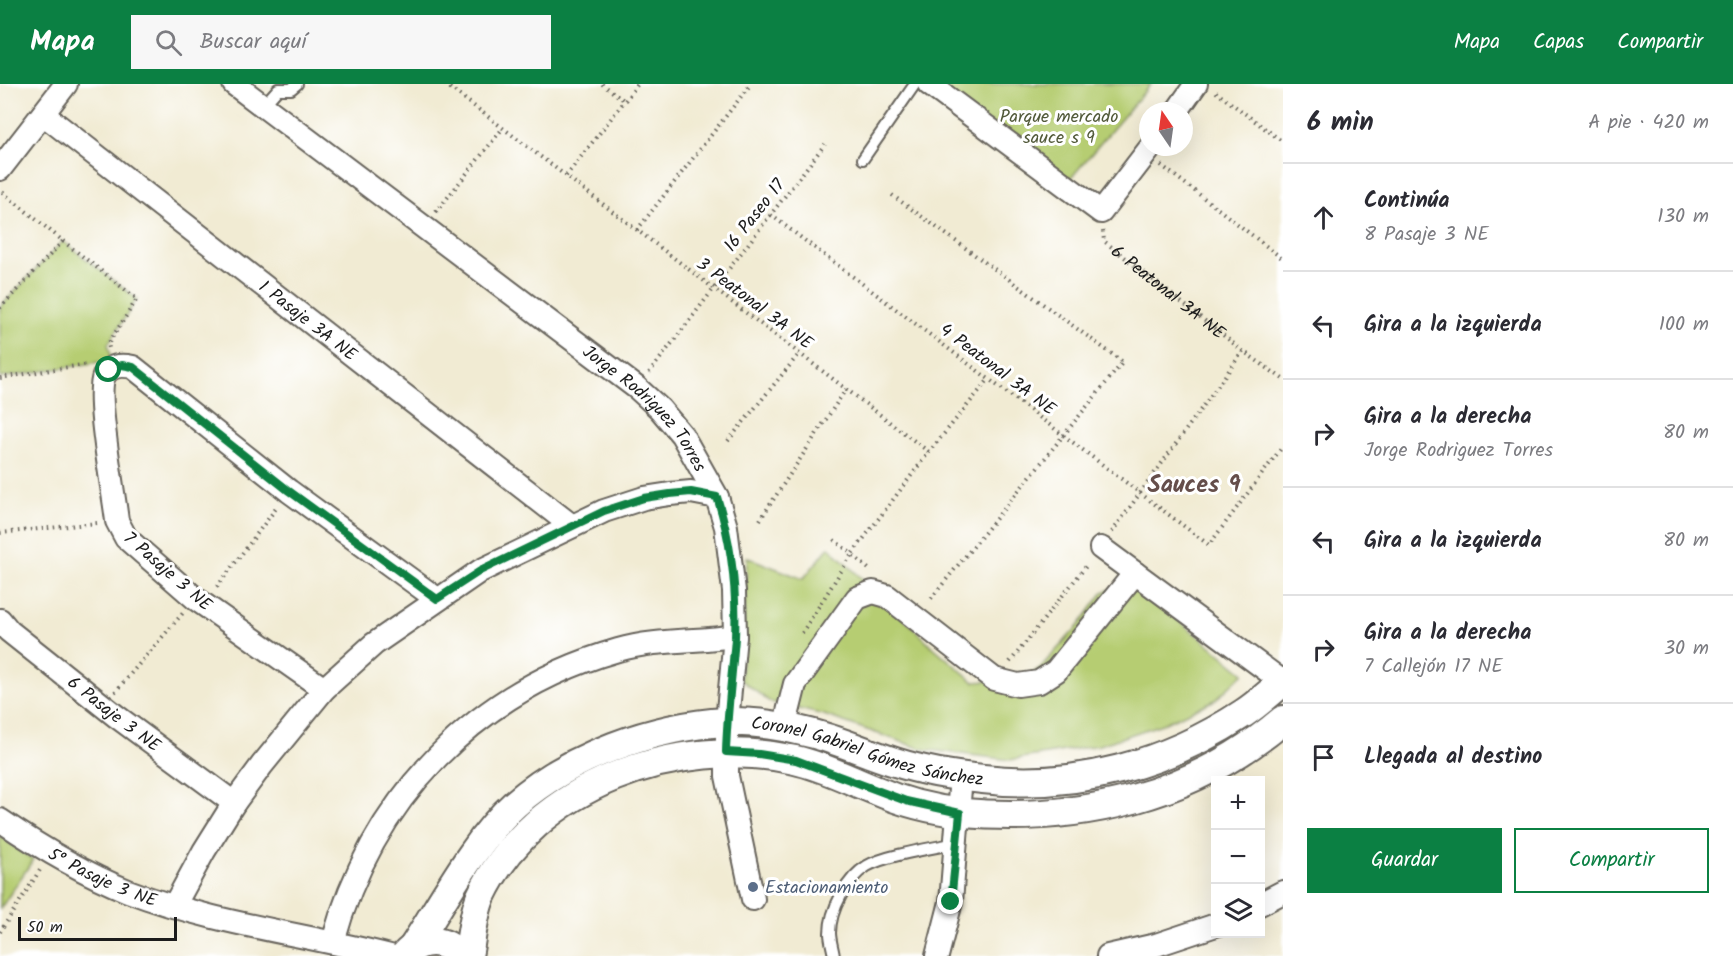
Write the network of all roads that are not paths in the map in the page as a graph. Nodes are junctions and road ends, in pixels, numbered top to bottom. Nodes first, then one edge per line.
1 (66, 84) edge
2 (234, 84) edge
3 (297, 84) edge
4 (915, 84) edge
5 (929, 84) edge
6 (277, 87) edge
7 (1205, 87) edge
8 (1188, 102) edge
9 (263, 106) junction
10 (43, 114) junction
11 (1145, 156) edge
12 (863, 159) dead end
13 (0, 169) edge
14 (717, 497) junction
15 (572, 526) junction
16 (1101, 548) road end
17 (1135, 573) junction
18 (437, 599) junction
19 (0, 620) edge
20 (735, 636) junction
21 (1283, 682) edge
22 (324, 689) junction
23 (1283, 720) edge
24 (727, 722) junction
25 (784, 728) junction
26 (726, 752) junction
27 (962, 776) junction
28 (234, 802) junction
29 (960, 813) junction
30 (0, 820) edge
31 (957, 843) junction
32 (1283, 892) edge
33 (753, 899) dead end
34 (1265, 901) edge
35 (174, 906) junction
36 (1211, 926) edge
37 (333, 942) junction
38 (403, 953) edge
39 (940, 955) edge
40 (460, 956) edge
41 (468, 956) edge
42 (834, 956) edge
43 (1108, 956) edge

1 - 10 street
2 - 9 street, Jorge Rodriguez Torres
3 - 6 lane
4 - 12 lane
5 - 11 street
6 - 9 lane
7 - 8 street
9 - 14 street, Jorge Rodriguez Torres
10 - 13 street
10 - 15 street, 1 Pasaje 3A NE
14 - 15 street
14 - 20 street, Jorge Rodriguez Torres
15 - 18 street
16 - 17 street
17 - 21 street
17 - 25 street
18 - 22 street
18 - 22 street, 7 Pasaje 3 NE
19 - 28 street, 6 Pasaje 3 NE
20 - 24 street, Jorge Rodriguez Torres
20 - 37 street
21 - 27 street, Coronel Gabriel Gómez Sánchez
22 - 28 street
23 - 29 street, Coronel Gabriel Gómez Sánchez
24 - 25 street, Coronel Gabriel Gómez Sánchez
24 - 26 street, Jorge Rodriguez Torres
24 - 38 street, Coronel Gabriel Gómez Sánchez
25 - 27 street, Coronel Gabriel Gómez Sánchez
26 - 29 street, Coronel Gabriel Gómez Sánchez
26 - 33 street, Jorge Rodriguez Torres
26 - 41 street, Coronel Gabriel Gómez Sánchez
27 - 29 street
28 - 35 street
29 - 31 street
30 - 35 street, 5° Pasaje 3 NE
31 - 39 street
31 - 42 lane
32 - 34 street
35 - 37 street, 5° Pasaje 3 NE
36 - 43 street
37 - 38 street, 5° Pasaje 3 NE
38 - 40 street

